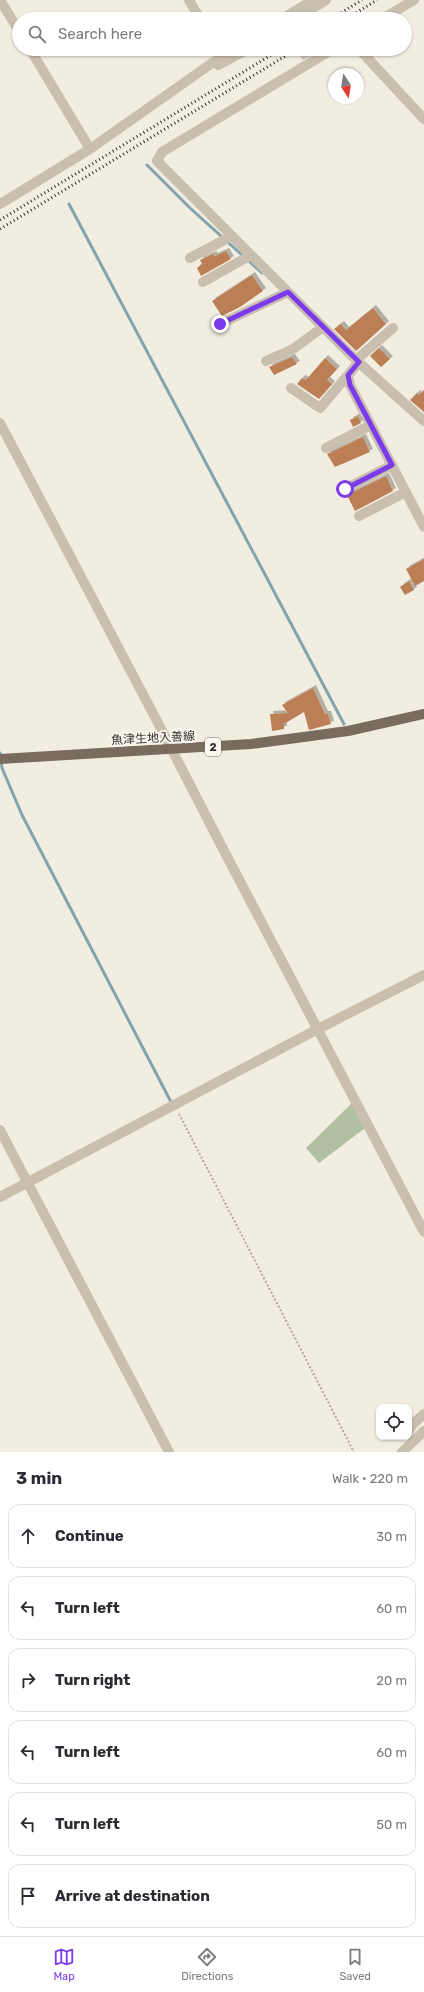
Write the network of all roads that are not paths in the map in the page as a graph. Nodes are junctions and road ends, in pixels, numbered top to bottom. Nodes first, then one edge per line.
1 (0, 0) edge
2 (189, 0) edge
3 (313, 0) edge
4 (326, 0) edge
5 (414, 0) edge
6 (196, 12) edge
7 (293, 12) edge
8 (307, 12) edge
9 (394, 12) edge
10 (12, 20) edge
11 (34, 56) edge
12 (215, 56) edge
13 (235, 56) edge
14 (321, 56) edge
15 (366, 56) edge
16 (194, 74) junction
17 (424, 119) edge
18 (90, 149) junction
19 (0, 204) edge
20 (232, 236) junction
21 (251, 255) junction
22 (190, 258) dead end
23 (203, 282) dead end
24 (288, 292) junction
25 (220, 324) dead end
26 (323, 327) junction
27 (393, 328) dead end
28 (266, 361) dead end
29 (357, 361) junction
30 (348, 375) junction
31 (291, 388) dead end
32 (424, 421) edge
33 (0, 423) edge
34 (371, 426) junction
35 (326, 448) dead end
36 (392, 465) junction
37 (345, 489) dead end
38 (406, 492) junction
39 (359, 516) dead end
40 (424, 527) edge
41 (424, 714) edge
42 (172, 750) junction
43 (0, 760) edge
44 (424, 975) edge
45 (316, 1030) junction
46 (0, 1130) edge
47 (28, 1184) junction
48 (0, 1197) edge
49 (424, 1232) edge
50 (424, 1414) edge
51 (412, 1426) edge
52 (424, 1431) edge
53 (404, 1440) edge
54 (168, 1452) edge
55 (398, 1452) edge
56 (402, 1452) edge

1 - 10 street
2 - 6 street
3 - 7 street
4 - 8 street
5 - 9 street
11 - 18 street
12 - 16 street
13 - 16 street
14 - 20 street
15 - 17 street
16 - 18 street
18 - 19 street
20 - 21 street
20 - 22 street
21 - 23 street
21 - 24 street
24 - 25 street
24 - 26 street
26 - 28 street
26 - 29 street
27 - 29 street
29 - 30 street
29 - 32 street
30 - 31 street
30 - 34 street
33 - 42 street
34 - 35 street
34 - 36 street
36 - 37 street
36 - 38 street
38 - 39 street
38 - 40 street
41 - 42 main road, 魚津生地入善線 / 2
42 - 43 main road, 魚津生地入善線 / 2
42 - 45 street
44 - 45 street
45 - 47 street
45 - 49 street
46 - 47 street
47 - 48 street
47 - 54 street
50 - 51 street
52 - 56 street
53 - 55 street

